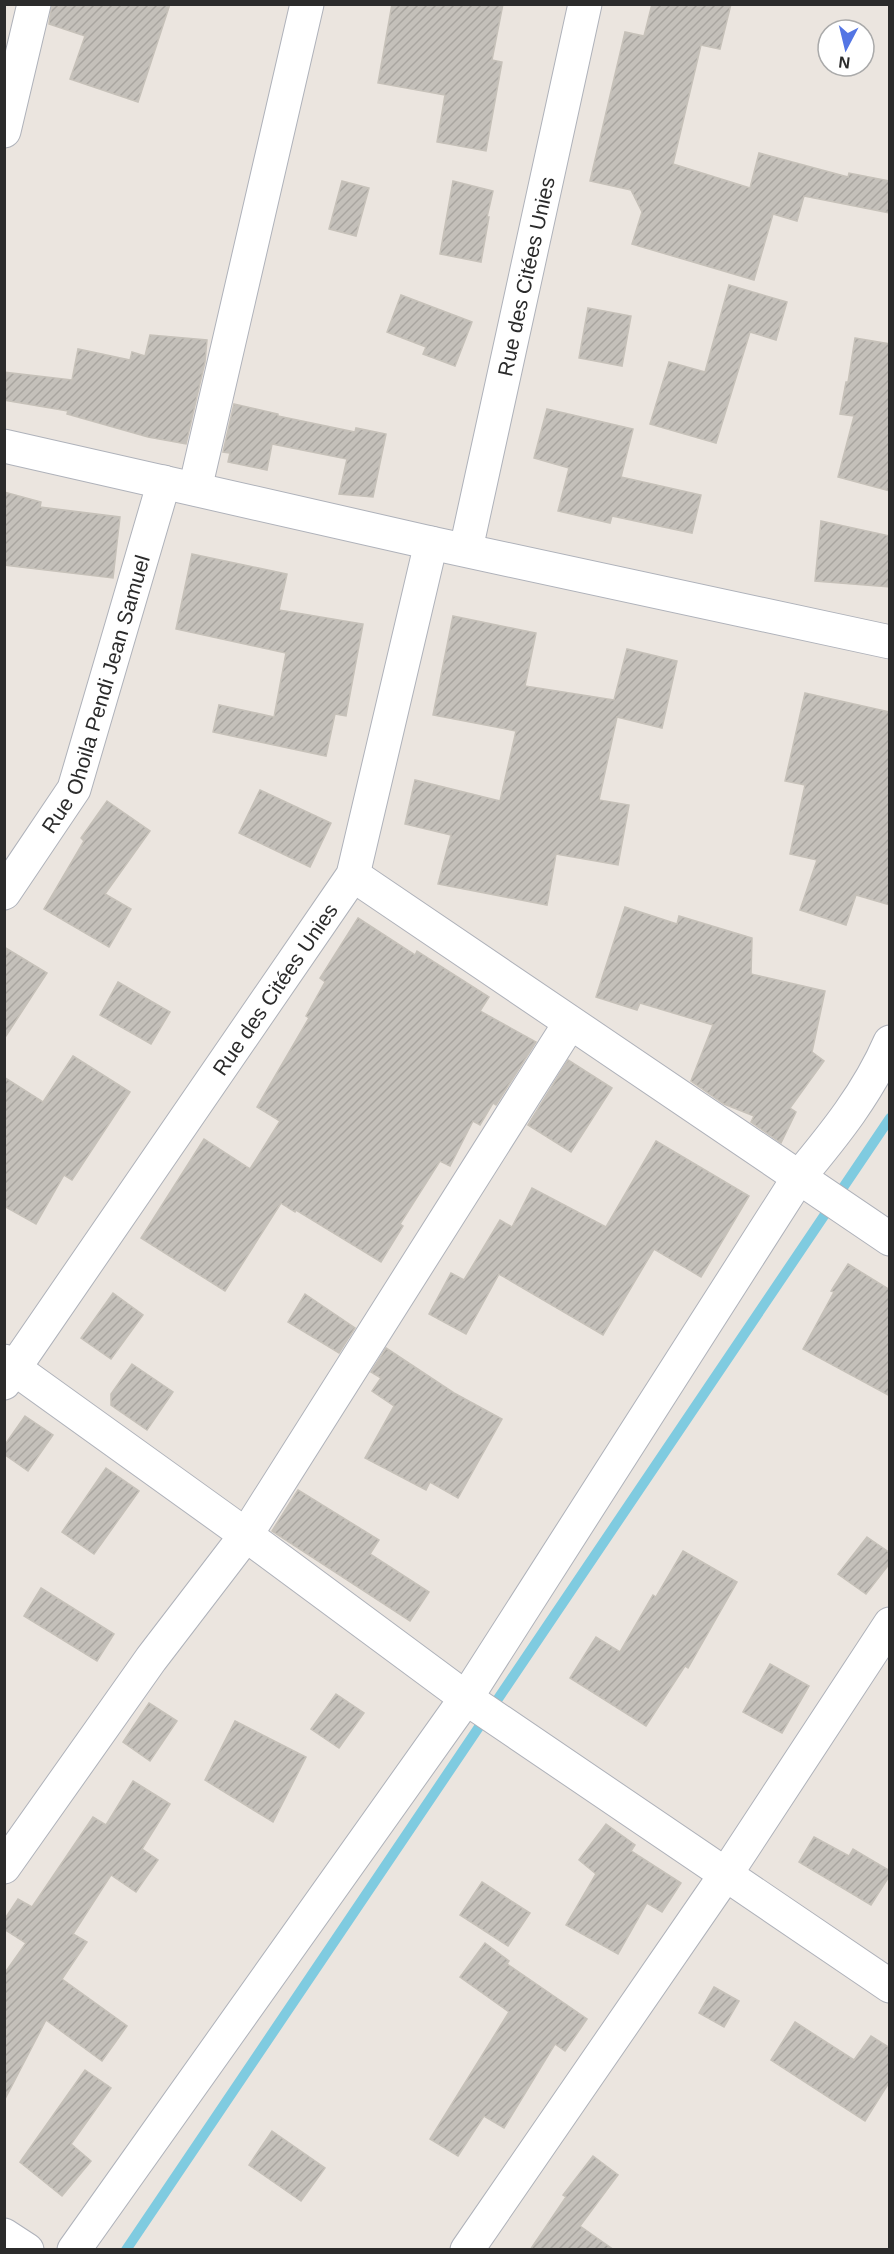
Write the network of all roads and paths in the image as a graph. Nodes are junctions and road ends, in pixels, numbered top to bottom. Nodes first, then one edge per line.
1 (34, 4) edge
2 (307, 4) edge
3 (585, 4) edge
4 (4, 130) edge
5 (4, 446) edge
6 (179, 486) junction
7 (430, 543) junction
8 (466, 549) junction
9 (890, 642) edge
10 (353, 875) junction
11 (4, 893) edge
12 (570, 1023) junction
13 (890, 1042) edge
14 (808, 1183) junction
15 (890, 1239) edge
16 (8, 1371) edge
17 (246, 1535) junction
18 (890, 1624) edge
19 (482, 1709) junction
20 (4, 1867) edge
21 (726, 1874) junction
22 (890, 1986) edge
23 (4, 2235) edge
24 (27, 2250) edge
25 (74, 2250) edge
26 (467, 2250) edge

1 - 4 street
2 - 6 street, Rue Ohoila Pendi Jean Samuel
3 - 8 street, Rue des Citées Unies
5 - 6 street
6 - 7 street
6 - 11 street, Rue Ohoila Pendi Jean Samuel
7 - 8 street
7 - 10 street, Rue des Citées Unies
8 - 9 street
10 - 12 street
10 - 16 street, Rue des Citées Unies
12 - 14 street
12 - 17 street
13 - 14 street
14 - 15 street
14 - 19 street
16 - 17 street
17 - 19 street
17 - 20 street
18 - 21 street
19 - 21 street
19 - 25 street
21 - 22 street
21 - 26 street
23 - 24 street

